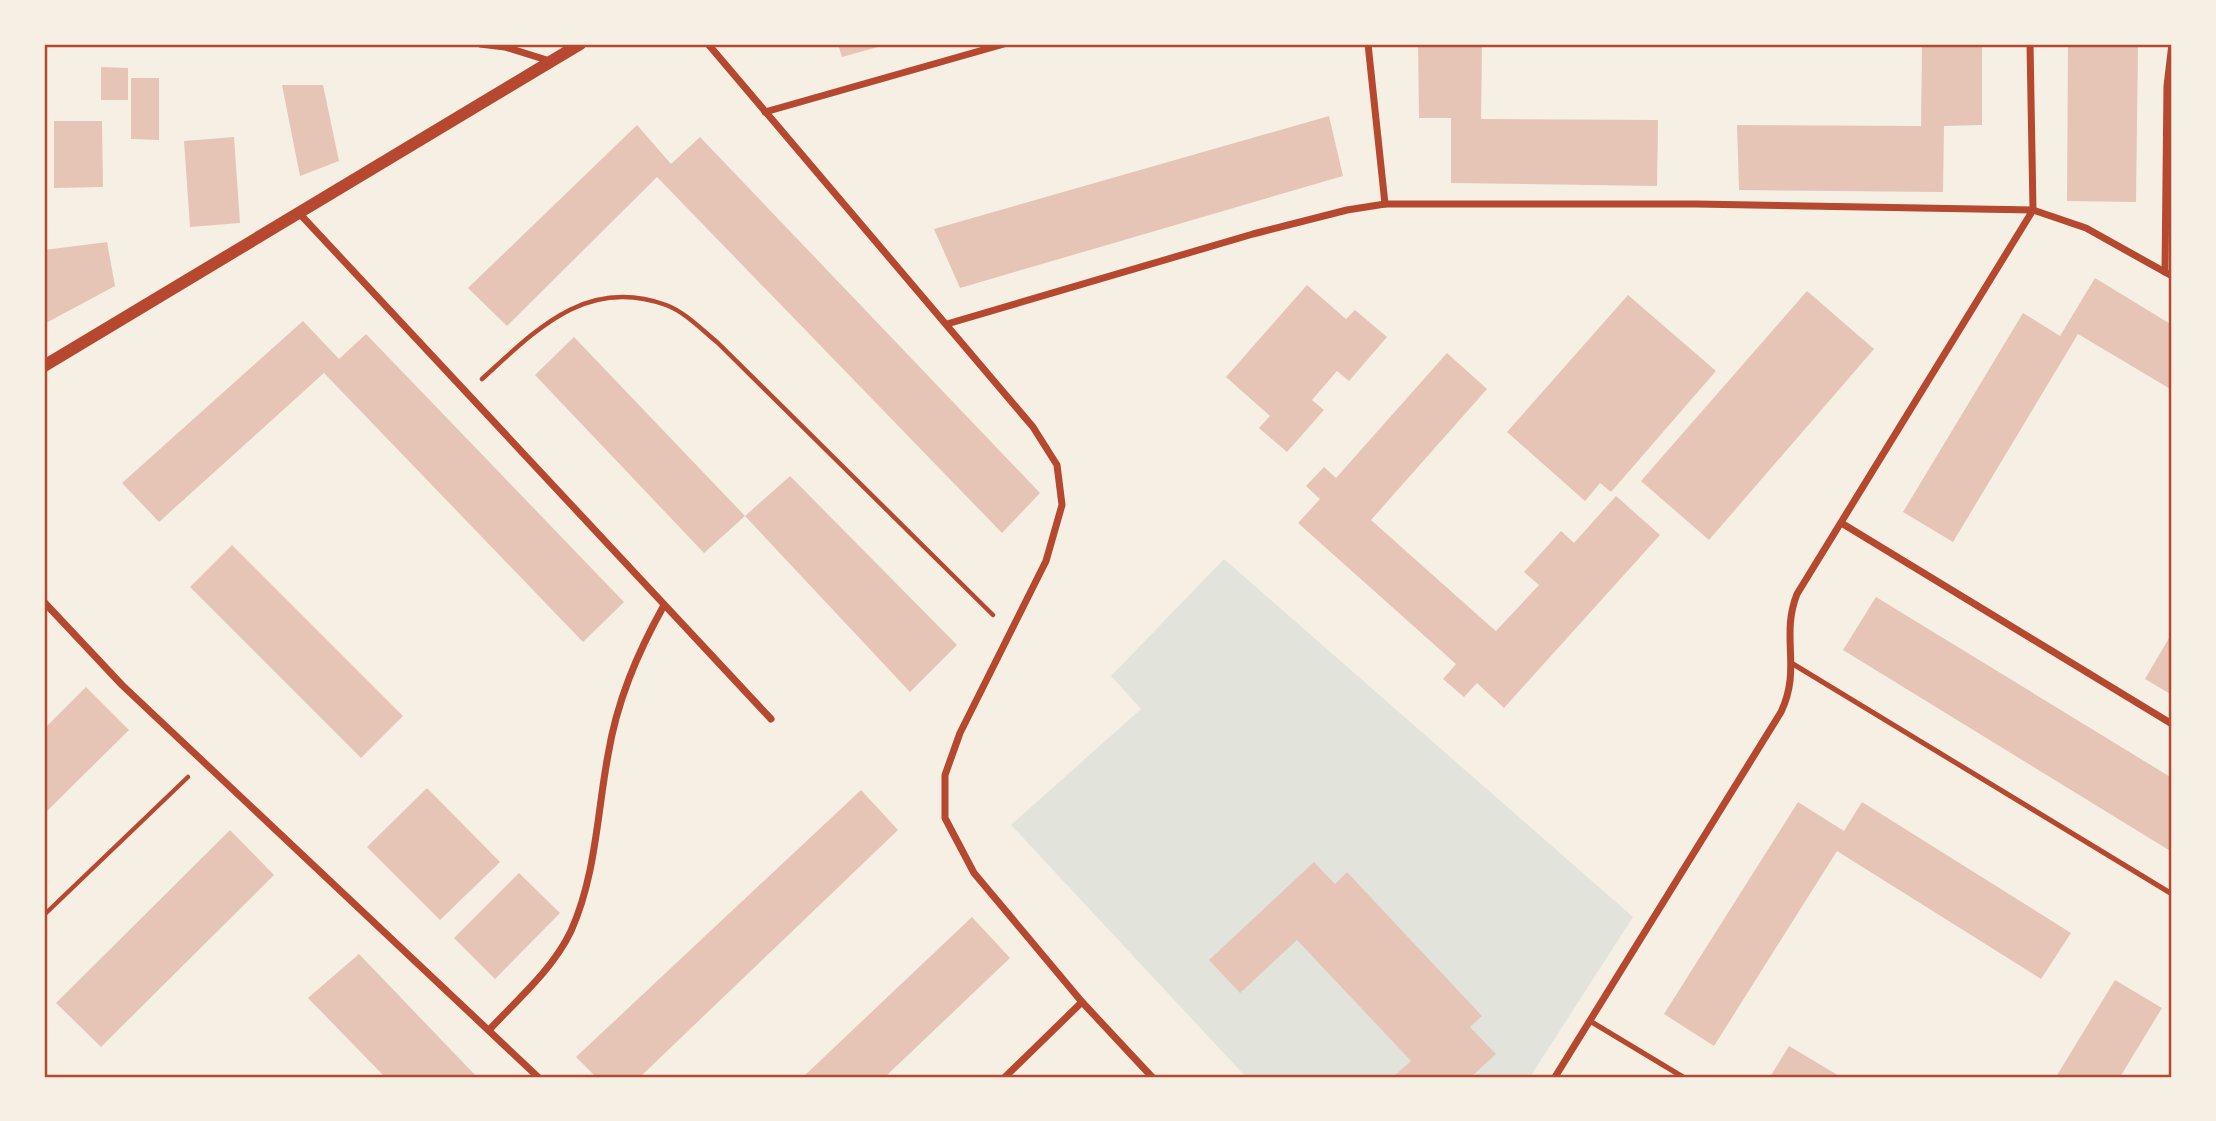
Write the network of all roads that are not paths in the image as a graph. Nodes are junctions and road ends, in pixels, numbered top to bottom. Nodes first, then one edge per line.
1 (480, 44) edge
2 (580, 44) edge
3 (708, 44) edge
4 (1004, 44) edge
5 (1368, 44) edge
6 (2030, 44) edge
7 (2172, 44) edge
8 (550, 61) junction
9 (765, 112) junction
10 (1385, 205) junction
11 (2033, 210) junction
12 (298, 212) junction
13 (2168, 274) edge
14 (947, 324) junction
15 (44, 366) edge
16 (1843, 524) junction
17 (44, 602) edge
18 (663, 607) junction
19 (1793, 664) junction
20 (771, 719) dead end
21 (2172, 724) edge
22 (2172, 894) edge
23 (1082, 1002) junction
24 (1590, 1021) junction
25 (490, 1029) junction
26 (538, 1077) edge
27 (1005, 1077) edge
28 (1152, 1077) edge
29 (1555, 1077) edge
30 (1683, 1077) edge

1 - 8 street
2 - 8 street
3 - 9 street
4 - 9 street
5 - 10 street
6 - 11 street
7 - 13 street
8 - 12 street
9 - 14 street
10 - 11 street
10 - 14 street
11 - 13 street
11 - 16 street
12 - 15 street
12 - 18 street
14 - 23 street
16 - 19 street
16 - 21 street
17 - 25 street
18 - 20 street
18 - 25 street
19 - 22 lane
19 - 24 street
23 - 27 street
23 - 28 street
24 - 29 street
24 - 30 lane
25 - 26 street

